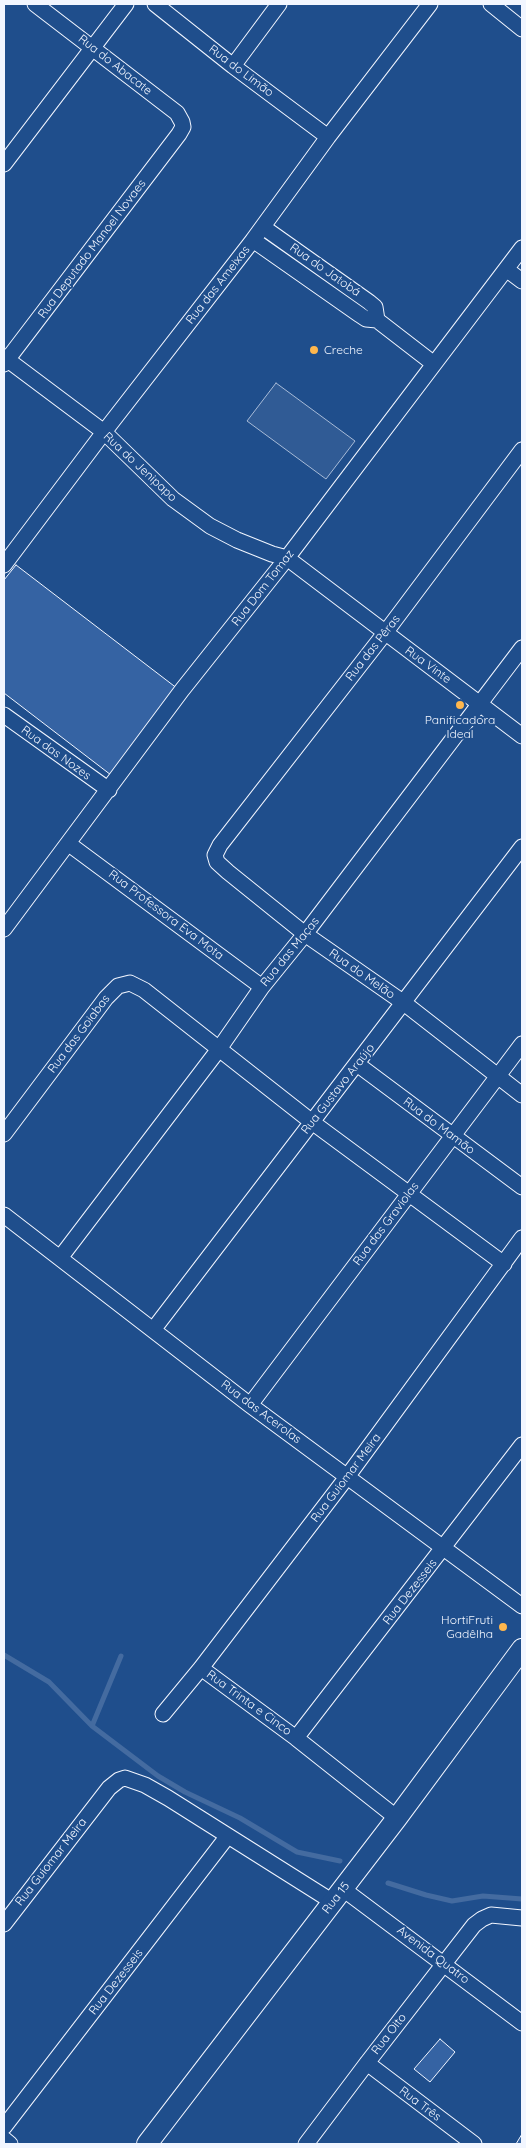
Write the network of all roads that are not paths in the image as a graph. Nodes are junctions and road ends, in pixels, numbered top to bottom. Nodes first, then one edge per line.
1 (35, 4) edge
2 (126, 4) edge
3 (155, 4) edge
4 (279, 4) edge
5 (430, 4) edge
6 (491, 4) edge
7 (522, 29) edge
8 (93, 47) junction
9 (233, 66) junction
10 (179, 134) joint
11 (328, 137) junction
12 (4, 164) edge
13 (263, 226) junction
14 (254, 240) junction
15 (522, 248) edge
16 (506, 269) junction
17 (522, 280) edge
18 (377, 320) junction
19 (5, 360) edge
20 (434, 364) junction
21 (104, 432) junction
22 (522, 450) edge
23 (287, 558) junction
24 (4, 565) edge
25 (385, 633) junction
26 (522, 648) edge
27 (480, 703) junction
28 (4, 715) edge
29 (522, 736) edge
30 (109, 790) junction
31 (69, 844) junction
32 (220, 845) joint
33 (522, 848) edge
34 (4, 929) edge
35 (305, 934) junction
36 (262, 987) junction
37 (404, 1003) junction
38 (522, 1044) edge
39 (219, 1048) junction
40 (357, 1064) junction
41 (498, 1076) junction
42 (522, 1095) edge
43 (312, 1122) junction
44 (4, 1134) edge
45 (452, 1136) junction
46 (522, 1187) edge
47 (408, 1194) junction
48 (4, 1215) edge
49 (522, 1238) edge
50 (60, 1258) junction
51 (504, 1264) junction
52 (152, 1330) junction
53 (250, 1404) junction
54 (522, 1445) edge
55 (347, 1477) junction
56 (443, 1548) junction
57 (522, 1606) edge
58 (522, 1649) edge
59 (201, 1668) junction
60 (163, 1714) dead end
61 (296, 1738) junction
62 (397, 1818) junction
63 (227, 1837) junction
64 (338, 1896) junction
65 (522, 1918) edge
66 (4, 1924) edge
67 (444, 1963) junction
68 (522, 2023) edge
69 (367, 2063) junction
70 (4, 2128) edge
71 (4, 2139) edge
72 (10, 2144) edge
73 (148, 2144) edge
74 (306, 2144) edge
75 (474, 2144) edge

1 - 8 street, Rua do Abacate
2 - 8 street
3 - 9 street, Rua do Limão
4 - 9 street
5 - 11 street, Rua das Ameixas
6 - 7 street
8 - 10 street, Rua do Abacate
8 - 12 street
9 - 11 street, Rua do Limão
10 - 19 street, Rua Deputado Manoel Novaes
11 - 13 street, Rua das Ameixas
13 - 14 street, Rua das Ameixas
13 - 18 street, Rua do Jatobá
14 - 18 street, Rua do Jatobá
14 - 21 street, Rua das Ameixas
15 - 16 street, Rua Dom Tomaz
16 - 17 street
16 - 20 street, Rua Dom Tomaz
18 - 20 street, Rua do Jatobá
19 - 21 street, Rua do Jenipapo
20 - 23 street, Rua Dom Tomaz
21 - 23 street, Rua do Jenipapo
21 - 24 street, Rua das Ameixas
22 - 25 street, Rua das Pêras
23 - 25 street, Rua Vinte
23 - 30 street, Rua Dom Tomaz
25 - 27 street, Rua Vinte
25 - 32 street, Rua das Pêras
26 - 27 street, Rua das Maças
27 - 29 street, Rua Vinte
27 - 35 street, Rua das Maças
28 - 30 street, Rua das Nozes
30 - 31 street, Rua Dom Tomaz
31 - 34 street, Rua Dom Tomaz
31 - 36 street, Rua Professora Eva Mota
32 - 35 street, Rua do Melão
33 - 37 street, Rua Gustavo Araújo
35 - 36 street, Rua das Maças
35 - 37 street, Rua do Melão
36 - 39 street, Rua das Maças
37 - 40 street, Rua Gustavo Araújo
37 - 41 street, Rua do Melão
38 - 41 street, Rua das Graviolas
39 - 43 street, Rua das Goiabas
39 - 44 street, Rua das Goiabas
39 - 50 street, Rua das Maças
40 - 43 street, Rua Gustavo Araújo
40 - 45 street, Rua do Mamão
41 - 42 street, Rua do Melão
41 - 45 street, Rua das Graviolas
43 - 47 street, Rua das Goiabas
43 - 52 street, Rua Gustavo Araújo
45 - 46 street, Rua do Mamão
45 - 47 street, Rua das Graviolas
47 - 51 street, Rua das Goiabas
47 - 53 street, Rua das Graviolas
48 - 50 street, Rua das Acerolas
49 - 51 street, Rua Guiomar Meira
50 - 52 street, Rua das Acerolas
51 - 55 street, Rua Guiomar Meira
52 - 53 street, Rua das Acerolas
53 - 55 street, Rua das Acerolas
54 - 56 street, Rua Dezesseis
55 - 56 street, Rua das Acerolas
55 - 59 street, Rua Guiomar Meira
56 - 57 street, Rua das Acerolas
56 - 61 street, Rua Dezesseis
58 - 62 main road, Rua 15
59 - 60 street, Rua Guiomar Meira
59 - 61 street, Rua Trinta e Cinco
61 - 62 street, Rua Trinta e Cinco
62 - 64 main road, Rua 15
63 - 64 street, Avenida Quatro
63 - 66 street, Rua Guiomar Meira
63 - 70 street, Rua Dezesseis
64 - 67 street, Avenida Quatro
64 - 73 main road, Rua 15
65 - 67 street, Rua Oito
67 - 68 street, Avenida Quatro
67 - 69 street, Rua Oito
69 - 74 street, Rua Oito
69 - 75 street, Rua Três
71 - 72 street

